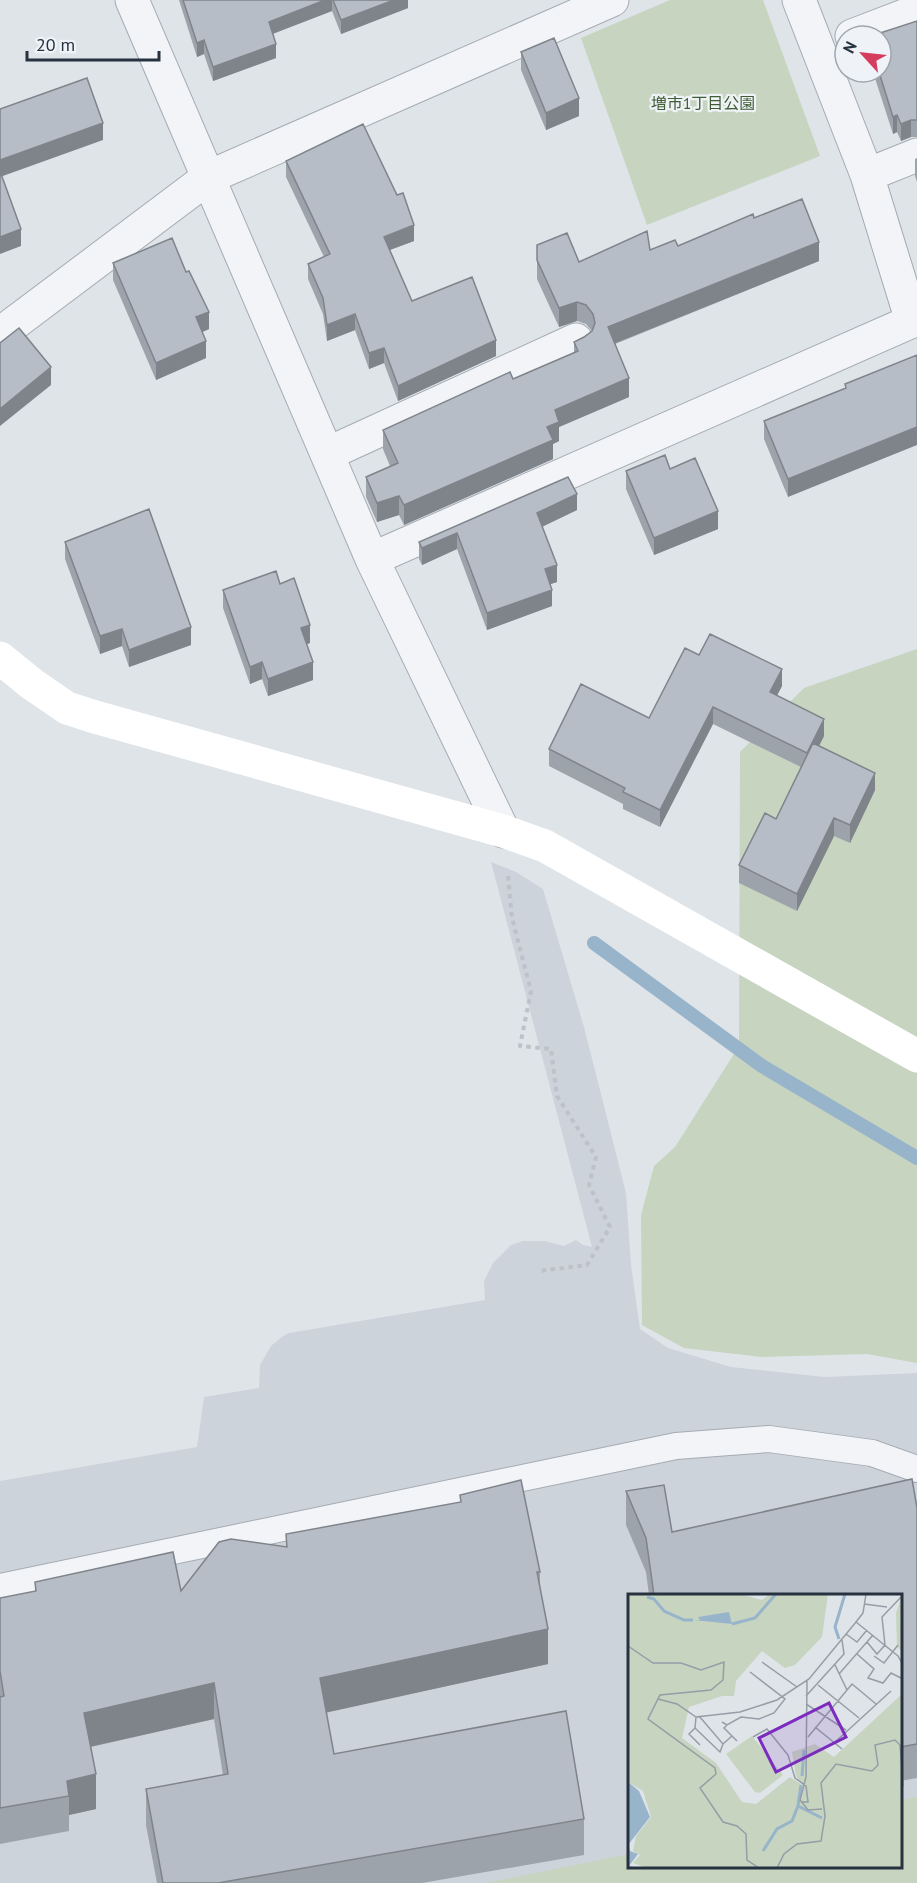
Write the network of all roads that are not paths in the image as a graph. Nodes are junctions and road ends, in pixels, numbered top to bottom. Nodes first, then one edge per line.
1 (132, 0) edge
2 (612, 0) edge
3 (800, 0) edge
4 (917, 11) edge
5 (883, 24) edge
6 (832, 44) edge
7 (917, 154) edge
8 (867, 175) junction
9 (209, 177) junction
10 (914, 320) edge
11 (0, 334) edge
12 (576, 340) edge
13 (327, 454) junction
14 (372, 559) junction
15 (0, 658) edge
16 (503, 831) junction
17 (917, 1056) edge
18 (917, 1469) edge
19 (0, 1587) edge

1 - 9 street
2 - 9 street
3 - 6 street
4 - 5 street
6 - 8 street
7 - 8 street
8 - 10 street
9 - 11 street
9 - 13 street
10 - 14 street
12 - 13 street
13 - 14 street
14 - 16 street
15 - 16 street
16 - 17 street
18 - 19 lane

